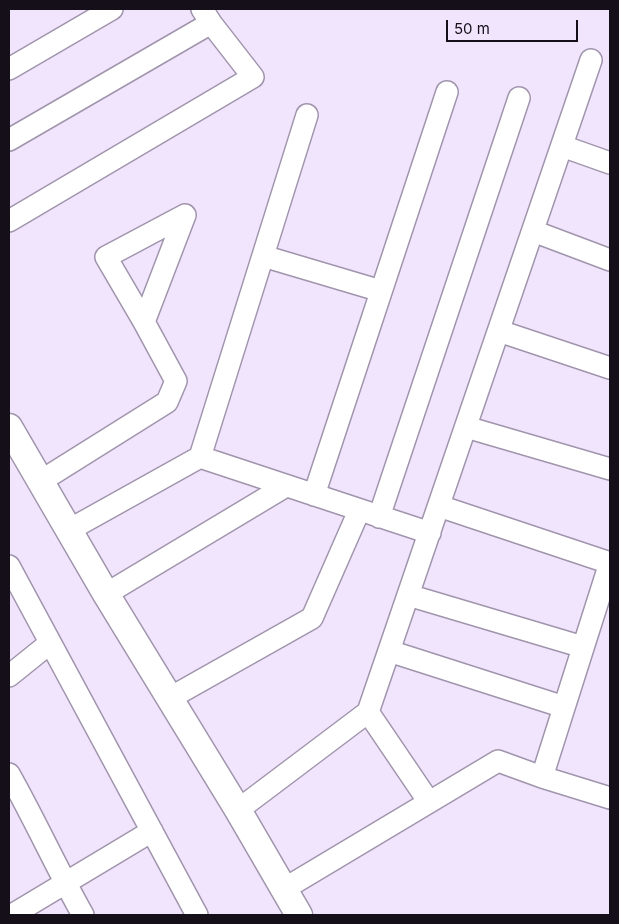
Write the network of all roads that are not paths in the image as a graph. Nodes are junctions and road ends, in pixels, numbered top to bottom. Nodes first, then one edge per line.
1 (112, 9) edge
2 (207, 16) edge
3 (591, 60) dead end
4 (9, 70) edge
5 (447, 92) dead end
6 (519, 98) dead end
7 (307, 115) dead end
8 (9, 140) edge
9 (562, 146) junction
10 (610, 164) edge
11 (9, 221) edge
12 (533, 231) junction
13 (263, 256) junction
14 (610, 260) edge
15 (381, 291) junction
16 (144, 322) junction
17 (499, 331) junction
18 (610, 368) edge
19 (466, 427) junction
20 (11, 436) edge
21 (200, 457) junction
22 (610, 469) edge
23 (41, 481) junction
24 (286, 486) junction
25 (314, 496) junction
26 (439, 506) junction
27 (359, 510) junction
28 (379, 517) junction
29 (69, 530) junction
30 (430, 533) junction
31 (610, 563) edge
32 (9, 566) edge
33 (106, 594) junction
34 (408, 595) junction
35 (50, 643) junction
36 (583, 647) junction
37 (389, 651) junction
38 (9, 676) edge
39 (170, 698) junction
40 (564, 707) junction
41 (368, 712) junction
42 (9, 774) edge
43 (542, 777) junction
44 (610, 798) edge
45 (429, 802) junction
46 (16, 804) edge
47 (238, 810) junction
48 (152, 831) junction
49 (65, 883) junction
50 (284, 890) junction
51 (12, 915) edge
52 (84, 915) edge
53 (197, 915) edge
54 (299, 915) edge

1 - 4 street
2 - 8 street
2 - 11 street
3 - 9 street
5 - 15 street
6 - 28 street
7 - 13 street
9 - 10 street
9 - 12 street
12 - 14 street
12 - 17 street
13 - 15 street
13 - 21 street
15 - 25 street
16 - 16 street
16 - 23 street
17 - 18 street
17 - 19 street
19 - 22 street
19 - 26 street
20 - 23 street
21 - 24 street
21 - 29 street
23 - 29 street
24 - 25 street
24 - 33 street
25 - 27 street
26 - 30 street
26 - 31 street
27 - 28 street
27 - 39 street
28 - 30 street
29 - 33 street
30 - 34 street
31 - 36 street
32 - 35 street
33 - 39 street
34 - 36 street
34 - 37 street
35 - 38 street
35 - 48 street
36 - 40 street
37 - 40 street
37 - 41 street
39 - 47 street
40 - 43 street
41 - 45 street
41 - 47 street
42 - 46 street
43 - 44 street
43 - 45 street
45 - 50 street
46 - 49 street
47 - 50 street
48 - 49 street
48 - 53 street
49 - 51 street
49 - 52 street
50 - 54 street

